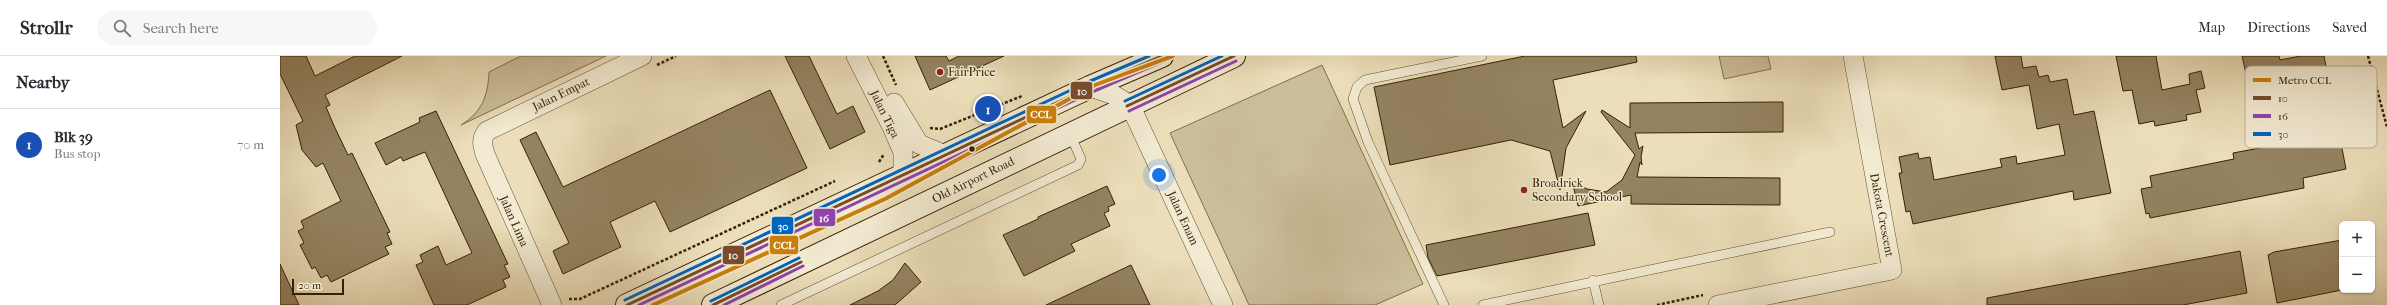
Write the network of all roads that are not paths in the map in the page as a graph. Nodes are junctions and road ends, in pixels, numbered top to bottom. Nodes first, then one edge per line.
1 (642, 56) edge
2 (856, 56) edge
3 (871, 56) edge
4 (1162, 56) edge
5 (1234, 56) edge
6 (1482, 56) edge
7 (1853, 56) edge
8 (1090, 87) junction
9 (1130, 105) junction
10 (1070, 134) junction
11 (483, 137) joint
12 (945, 155) junction
13 (902, 176) junction
14 (1830, 232) dead end
15 (1593, 280) junction
16 (554, 301) edge
17 (627, 305) edge
18 (713, 305) edge
19 (781, 305) edge
20 (1223, 305) edge
21 (1444, 305) edge
22 (1483, 305) edge
23 (1599, 305) edge
24 (1718, 305) edge

1 - 11 street, Jalan Empat
2 - 13 street, Jalan Tiga
3 - 12 street, Jalan Tiga
4 - 8 main road
5 - 9 main road, Old Airport Road
6 - 21 lane
7 - 24 street, Dakota Crescent
8 - 9 street
8 - 12 main road
9 - 10 main road, Old Airport Road
9 - 20 street, Jalan Enam
10 - 18 main road, Old Airport Road
10 - 19 lane
11 - 16 street, Jalan Lima
12 - 13 main road
13 - 17 main road
14 - 15 lane
15 - 22 lane
15 - 23 lane

